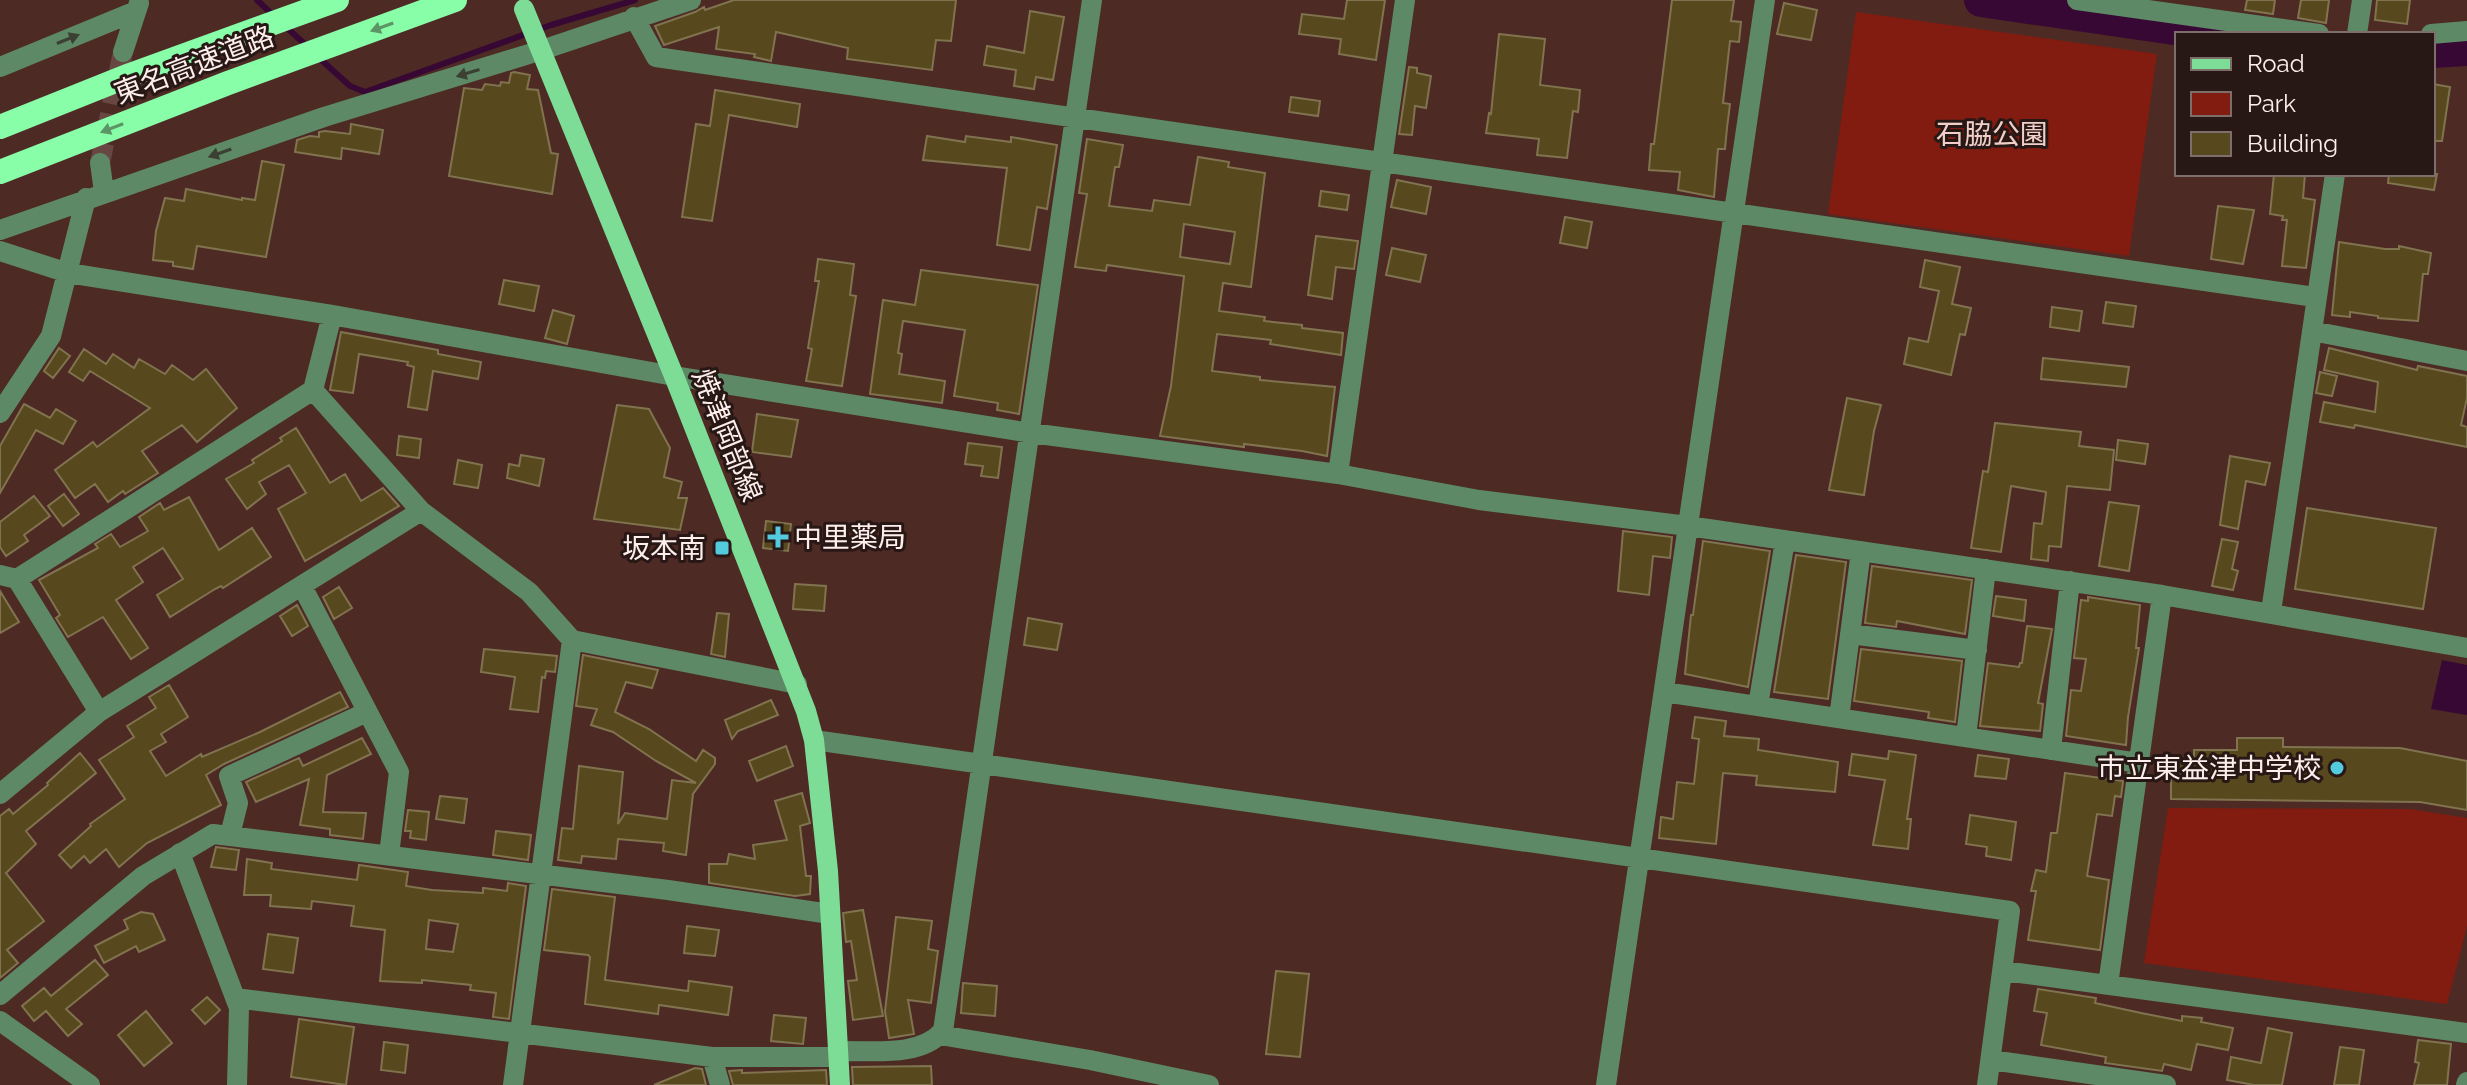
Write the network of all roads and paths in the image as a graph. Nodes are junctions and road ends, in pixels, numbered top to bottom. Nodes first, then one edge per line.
1 (337, 0) edge
2 (455, 0) edge
3 (691, 0) edge
4 (1092, 0) edge
5 (1405, 0) edge
6 (1765, 0) edge
7 (2077, 0) edge
8 (2362, 0) edge
9 (138, 6) edge
10 (524, 9) dead end
11 (634, 17) junction
12 (2467, 31) edge
13 (2305, 32) edge
14 (2357, 32) edge
15 (2435, 34) edge
16 (542, 50) junction
17 (123, 52) tunnel mouth
18 (0, 67) edge
19 (1075, 119) junction
20 (0, 127) edge
21 (100, 163) tunnel mouth
22 (1381, 163) junction
23 (0, 172) edge
24 (2335, 176) edge
25 (95, 195) junction
26 (1735, 213) junction
27 (0, 230) edge
28 (0, 251) edge
29 (68, 273) junction
30 (2315, 297) junction
31 (332, 315) junction
32 (2312, 331) junction
33 (2467, 361) edge
34 (674, 376) junction
35 (313, 390) junction
36 (0, 413) edge
37 (1031, 433) junction
38 (1338, 474) junction
39 (421, 511) junction
40 (1688, 526) junction
41 (1785, 540) junction
42 (1861, 551) junction
43 (1986, 569) junction
44 (9, 577) edge
45 (2070, 581) junction
46 (302, 586) junction
47 (2162, 595) junction
48 (2271, 612) junction
49 (1850, 634) junction
50 (572, 640) junction
51 (2467, 648) edge
52 (1977, 650) junction
53 (797, 684) junction
54 (1664, 692) junction
55 (1758, 706) junction
56 (99, 712) junction
57 (367, 712) junction
58 (1839, 718) junction
59 (1966, 737) junction
60 (814, 740) junction
61 (2051, 750) junction
62 (982, 763) junction
63 (2139, 763) junction
64 (0, 794) edge
65 (230, 835) junction
66 (180, 853) junction
67 (389, 855) junction
68 (1640, 857) junction
69 (541, 874) junction
70 (830, 914) junction
71 (2004, 971) junction
72 (2108, 985) junction
73 (0, 995) edge
74 (235, 998) junction
75 (0, 1021) edge
76 (520, 1033) junction
77 (2467, 1033) edge
78 (940, 1035) junction
79 (838, 1054) junction
80 (712, 1057) junction
81 (1991, 1060) junction
82 (90, 1085) edge
83 (237, 1085) edge
84 (513, 1085) edge
85 (720, 1085) edge
86 (840, 1085) edge
87 (1209, 1085) edge
88 (1606, 1085) edge
89 (1987, 1085) edge
90 (2166, 1085) edge

1 - 20 highway, 東名高速道路
2 -> 23 highway, 東名高速道路
3 - 11 street
4 - 19 street
5 - 22 street
6 - 26 street
7 - 13 street
8 - 14 street
9 - 17 street
18 -> 9 street
10 - 16 main road, 焼津岡部線
11 - 16 street
11 - 19 street
12 - 15 street
16 -> 25 street
16 - 34 main road, 焼津岡部線
19 - 22 street
19 - 37 street
21 - 25 street
22 - 26 street
22 - 38 street
24 - 30 street
25 - 27 street
25 - 29 street
26 - 30 street
26 - 40 street
28 - 29 street
29 - 31 street
29 - 36 street
30 - 32 street
31 - 34 street
31 - 35 street
32 - 33 street
32 - 48 street
34 - 37 street
34 - 53 main road, 焼津岡部線
35 - 39 street
35 - 44 street
37 - 38 street
37 - 62 street
38 - 40 street
39 - 46 street
39 - 50 street
40 - 41 street
40 - 54 street
41 - 42 street
41 - 55 street
42 - 43 street
42 - 49 street
43 - 45 street
43 - 52 street
44 - 56 street
45 - 47 street
45 - 61 street
46 - 56 street
46 - 57 street
47 - 48 street
47 - 63 street
48 - 51 street
49 - 52 street
49 - 58 street
50 - 53 street
50 - 69 street
52 - 59 street
53 - 60 main road, 焼津岡部線
54 - 55 street
54 - 68 street
55 - 58 street
56 - 64 street
57 - 65 street
57 - 67 street
58 - 59 street
59 - 61 street
60 - 62 street
60 - 70 main road, 焼津岡部線
61 - 63 street
62 - 68 street
62 - 78 street
63 - 72 street
65 - 66 street
65 - 67 street
66 - 73 street
66 - 74 street
67 - 69 street
68 - 71 street
68 - 88 street
69 - 70 street
69 - 76 street
70 - 79 main road, 焼津岡部線
71 - 72 street
71 - 81 street
72 - 77 street
74 - 76 street
74 - 83 street
75 - 82 street
76 - 80 street
76 - 84 street
78 - 79 street
78 - 87 street
79 - 80 street
79 - 86 main road, 焼津岡部線
80 - 85 street
81 - 89 street
81 - 90 street

